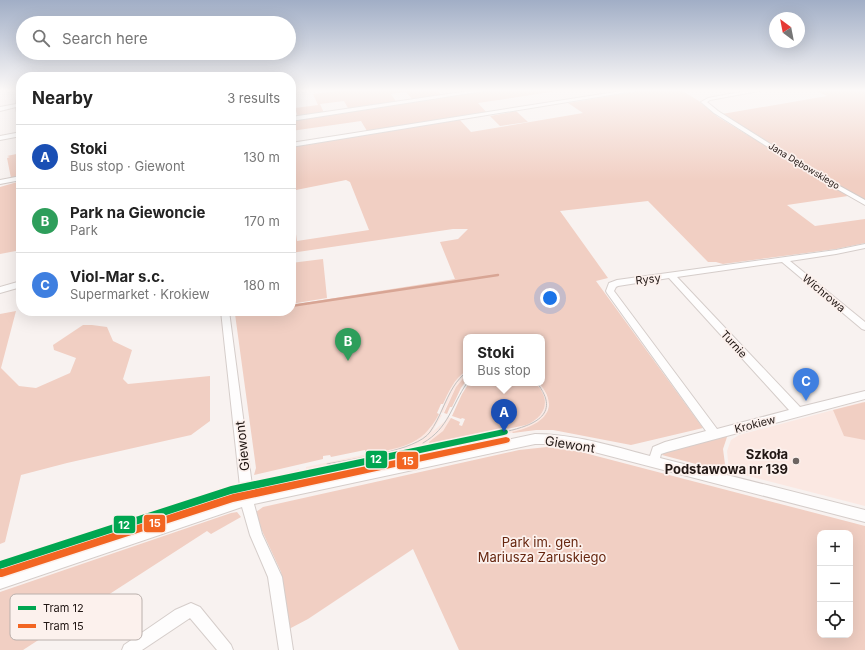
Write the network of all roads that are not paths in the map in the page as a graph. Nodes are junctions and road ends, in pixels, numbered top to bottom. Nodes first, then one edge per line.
1 (448, 120) edge
2 (730, 120) edge
3 (16, 136) edge
4 (0, 138) edge
5 (296, 144) edge
6 (16, 179) edge
7 (0, 182) edge
8 (865, 203) edge
9 (865, 246) edge
10 (783, 259) junction
11 (671, 276) junction
12 (16, 285) edge
13 (0, 290) edge
14 (227, 316) edge
15 (865, 327) edge
16 (865, 396) edge
17 (798, 413) junction
18 (714, 434) junction
19 (653, 462) junction
20 (247, 500) junction
21 (865, 516) edge
22 (0, 582) edge
23 (129, 650) edge
24 (226, 650) edge
25 (286, 650) edge

1 - 5 street
2 - 8 street, Jana Dębowskiego
3 - 4 street
6 - 7 street
9 - 10 street, Rysy
10 - 11 street, Rysy
10 - 15 street, Wichrowa
11 - 17 street, Turnie
11 - 18 street, Rysy
12 - 13 street
14 - 20 street, Giewont
16 - 17 street, Krokiew
17 - 18 street, Krokiew
18 - 19 street, Krokiew
19 - 20 street, Giewont
19 - 21 street, Giewont
20 - 22 street
20 - 25 street
23 - 24 street

